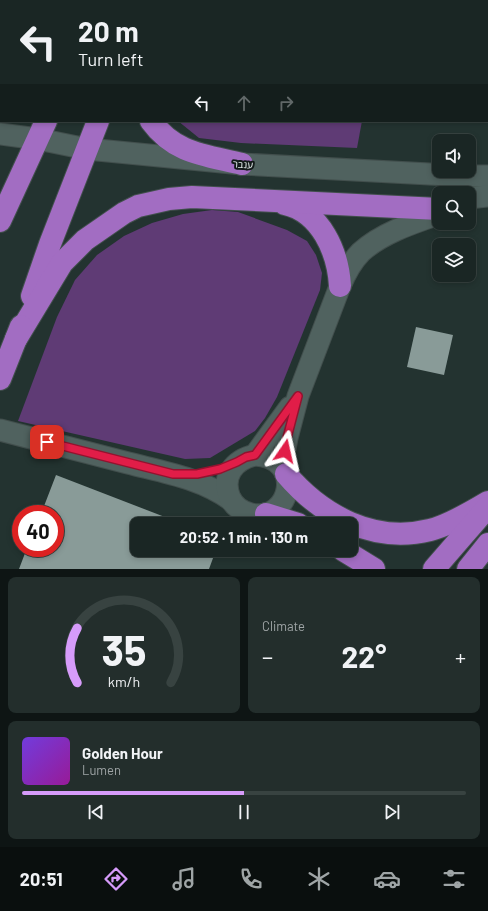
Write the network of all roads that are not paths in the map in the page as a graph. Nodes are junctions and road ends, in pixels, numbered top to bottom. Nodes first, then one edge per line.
1 (98, 122) edge
2 (153, 122) edge
3 (42, 130) edge
4 (0, 134) edge
5 (87, 149) junction
6 (242, 164) junction
7 (488, 170) edge
8 (476, 173) edge
9 (432, 174) edge
10 (476, 176) edge
11 (488, 176) edge
12 (488, 196) edge
13 (476, 197) edge
14 (274, 201) junction
15 (432, 202) edge
16 (382, 207) junction
17 (432, 209) edge
18 (476, 210) edge
19 (488, 210) edge
20 (432, 216) edge
21 (0, 221) edge
22 (340, 286) junction
23 (16, 339) junction
24 (0, 379) edge
25 (298, 396) junction
26 (0, 430) edge
27 (246, 459) junction
28 (284, 470) junction
29 (173, 474) junction
30 (231, 500) junction
31 (488, 502) edge
32 (488, 508) edge
33 (266, 514) junction
34 (276, 517) edge
35 (488, 544) edge
36 (354, 557) edge
37 (374, 569) edge
38 (434, 569) edge
39 (468, 569) edge

1 - 5 highway
2 - 6 highway
3 - 4 street, ענבר
3 - 5 street, ענבר
3 - 21 highway
5 - 6 street, ענבר
5 - 23 highway
6 - 9 street, ענבר
7 - 8 street
10 - 11 street, ענבר
12 - 13 street
14 - 16 highway
14 - 22 highway
14 - 23 highway
15 - 16 street
16 - 17 highway
18 - 19 street
20 - 22 street
22 - 25 street
23 - 24 highway
25 - 27 street
25 - 28 street
26 - 29 street
27 - 28 street
27 - 29 street
27 - 30 street
28 - 31 highway
28 - 33 street
29 - 30 street
30 - 33 street
32 - 38 highway
33 - 34 highway
35 - 39 highway
36 - 37 highway

